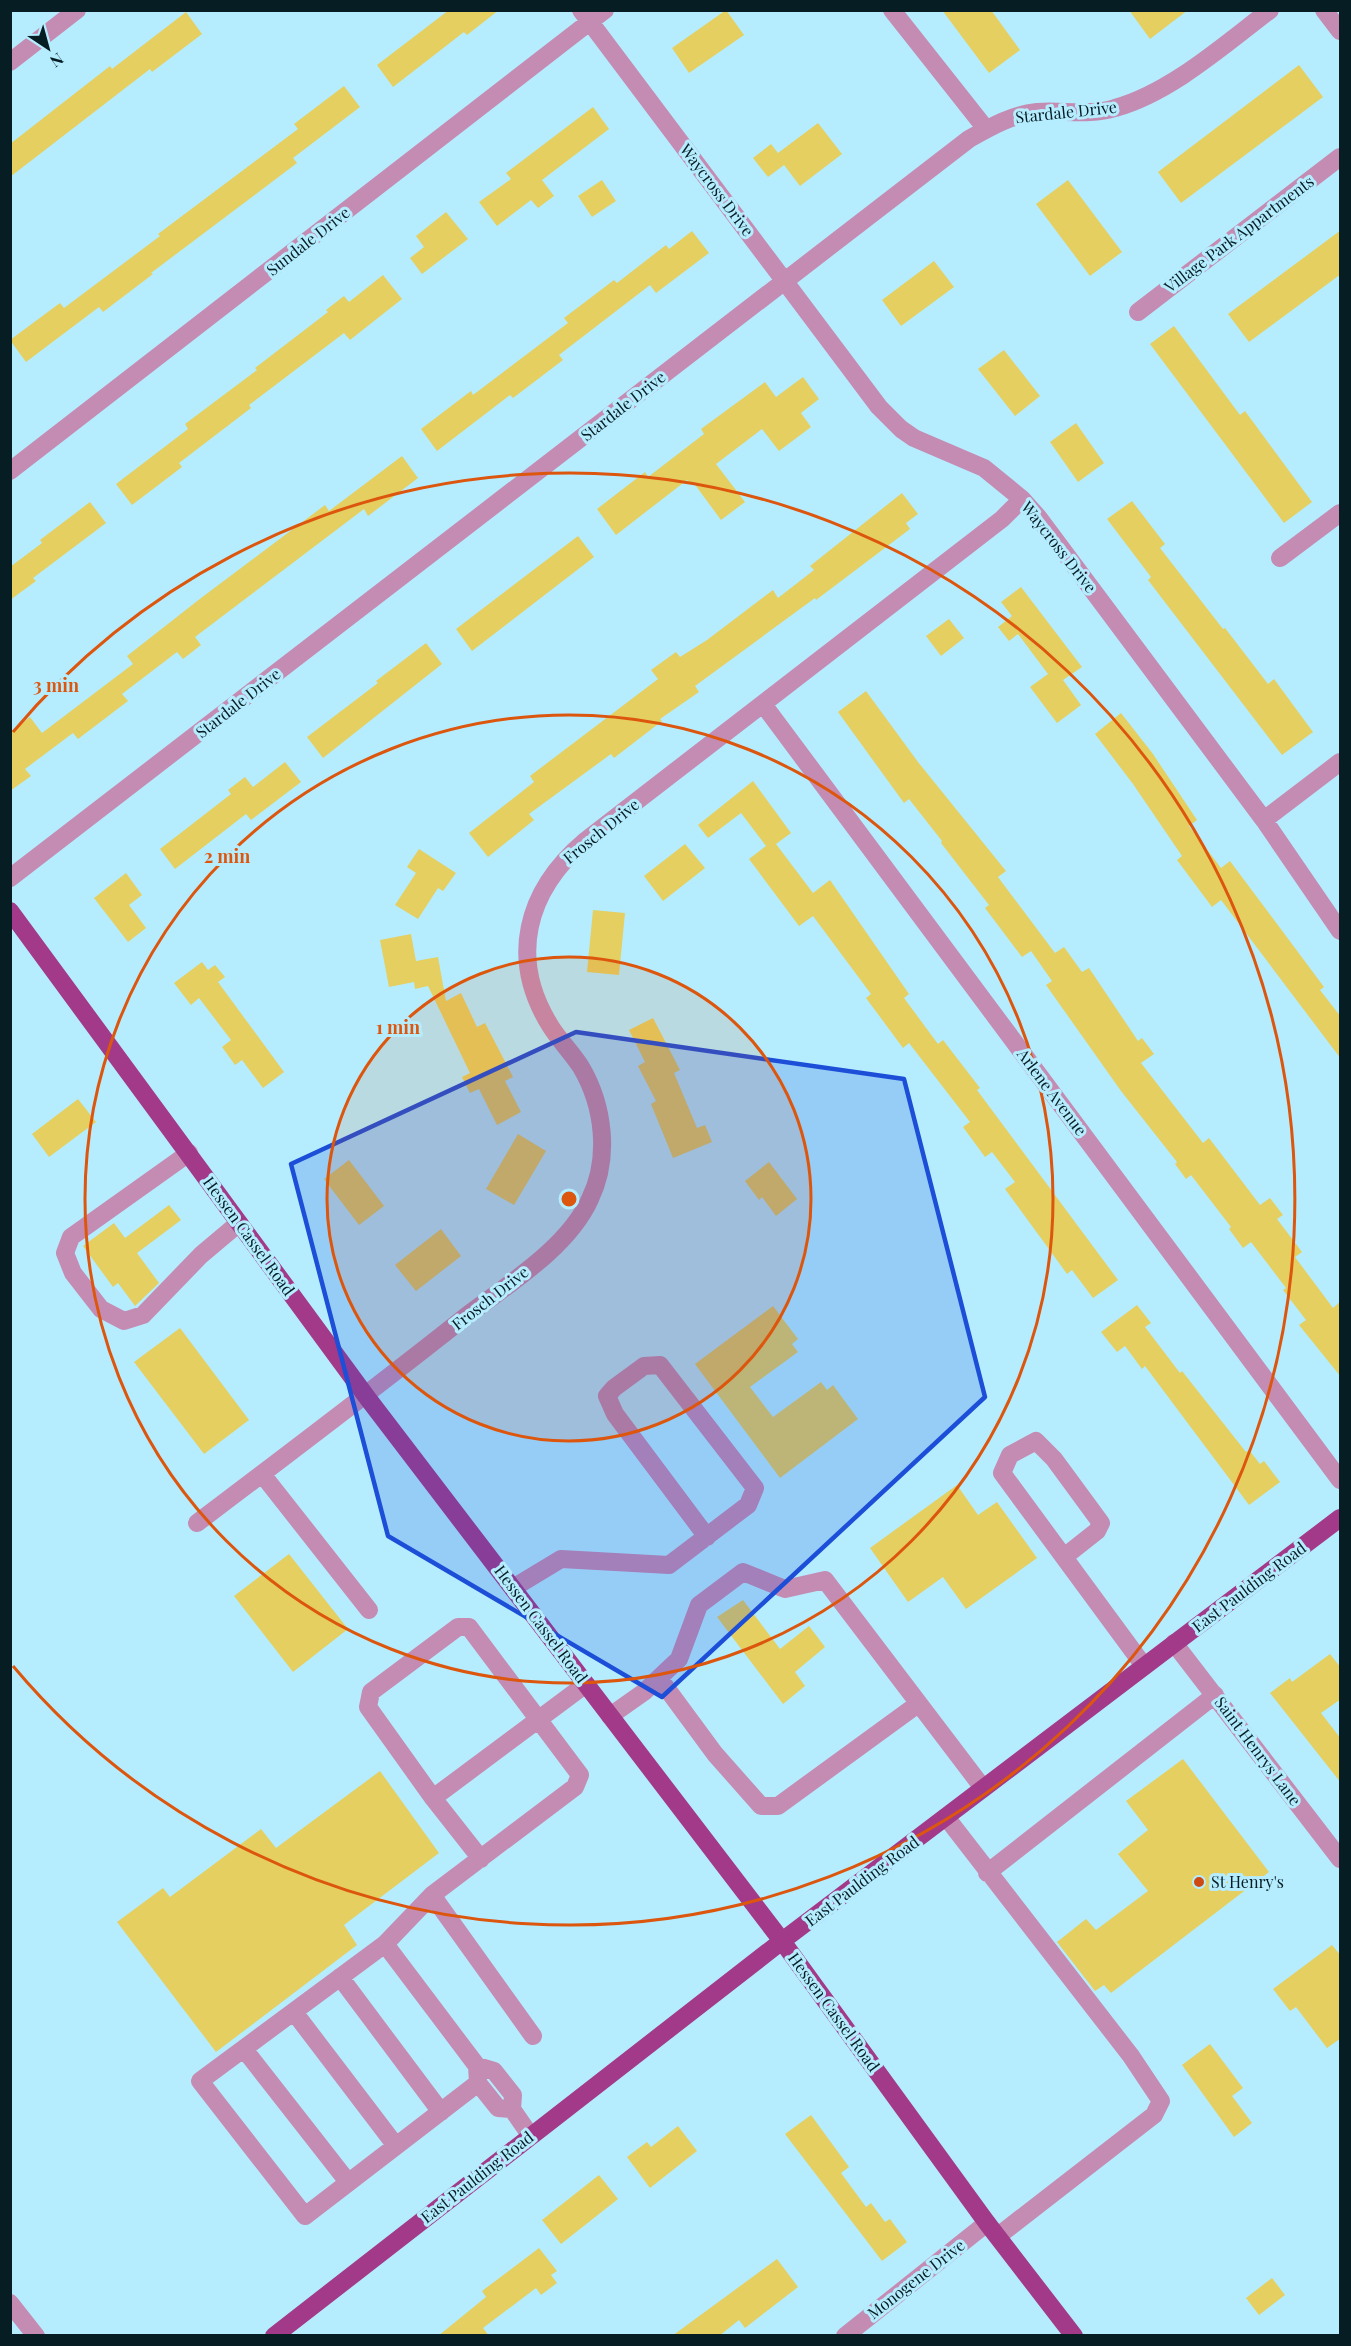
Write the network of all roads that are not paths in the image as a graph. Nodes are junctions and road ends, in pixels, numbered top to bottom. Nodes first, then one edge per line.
1 (77, 10) edge
2 (605, 10) edge
3 (892, 10) edge
4 (1324, 10) edge
5 (1259, 13) edge
6 (586, 16) edge
7 (1341, 31) edge
8 (10, 62) edge
9 (987, 129) junction
10 (1341, 157) edge
11 (785, 280) junction
12 (1138, 312) dead end
13 (10, 471) edge
14 (1022, 499) junction
15 (1341, 513) edge
16 (1280, 558) dead end
17 (763, 704) junction
18 (1341, 762) edge
19 (1264, 820) junction
20 (10, 878) edge
21 (10, 911) edge
22 (1341, 931) edge
23 (189, 1153) junction
24 (239, 1223) junction
25 (366, 1396) junction
26 (262, 1474) junction
27 (1341, 1480) edge
28 (1341, 1518) edge
29 (197, 1523) dead end
30 (706, 1537) junction
31 (1064, 1557) junction
32 (513, 1588) junction
33 (369, 1610) dead end
34 (1174, 1643) junction
35 (1144, 1666) junction
36 (659, 1678) junction
37 (586, 1684) junction
38 (1215, 1695) junction
39 (918, 1704) junction
40 (610, 1716) junction
41 (540, 1718) junction
42 (983, 1788) junction
43 (433, 1798) junction
44 (946, 1818) junction
45 (481, 1859) junction
46 (1341, 1859) edge
47 (987, 1873) junction
48 (432, 1895) junction
49 (782, 1941) junction
50 (385, 1944) junction
51 (340, 1977) junction
52 (294, 2012) junction
53 (533, 2036) dead end
54 (244, 2049) junction
55 (478, 2075) junction
56 (441, 2112) junction
57 (530, 2135) junction
58 (396, 2145) junction
59 (348, 2182) junction
60 (993, 2229) junction
61 (10, 2303) edge
62 (36, 2336) edge
63 (274, 2336) edge
64 (845, 2336) edge
65 (1074, 2336) edge

1 - 8 street
2 - 6 street, Sundale Drive
3 - 9 street
4 - 7 street
5 - 9 street, Stardale Drive
6 - 11 street, Waycross Drive
6 - 13 street, Sundale Drive
9 - 11 street, Stardale Drive
10 - 12 street, Village Park Appartments
11 - 14 street, Waycross Drive
11 - 20 street, Stardale Drive
14 - 17 street, Frosch Drive
14 - 19 street, Waycross Drive
15 - 16 street
17 - 25 street, Frosch Drive
17 - 27 street, Arlene Avenue
18 - 19 street
19 - 22 street, Waycross Drive
21 - 23 main road, Hessen Cassel Road
23 - 24 main road, Hessen Cassel Road
23 - 24 street
24 - 25 main road, Hessen Cassel Road
25 - 26 street, Frosch Drive
25 - 32 main road, Hessen Cassel Road
26 - 29 street, Frosch Drive
26 - 33 street
28 - 34 main road, East Paulding Road
30 - 30 street
30 - 32 street
31 - 31 street
31 - 35 street
32 - 37 main road, Hessen Cassel Road
34 - 35 main road, East Paulding Road
34 - 38 street, Saint Henrys Lane
35 - 42 main road, East Paulding Road
36 - 39 street
36 - 39 street
36 - 40 street
37 - 40 main road, Hessen Cassel Road
37 - 41 street
38 - 46 street, Saint Henrys Lane
38 - 47 street
39 - 42 street
40 - 49 main road, Hessen Cassel Road
41 - 43 street
41 - 43 street
41 - 45 street
42 - 44 main road, East Paulding Road
43 - 45 street
44 - 47 street
44 - 49 main road, East Paulding Road
45 - 48 street
47 - 60 street, Monogene Drive
48 - 50 street
48 - 53 street
49 - 57 main road, East Paulding Road
49 - 60 main road, Hessen Cassel Road
50 - 51 street
50 - 55 street
51 - 52 street
51 - 56 street
52 - 54 street
52 - 58 street
54 - 59 street
54 - 59 street
55 - 56 street
55 - 57 street
56 - 58 street
57 - 63 main road, East Paulding Road
58 - 59 street
60 - 64 street, Monogene Drive
60 - 65 main road, Hessen Cassel Road
61 - 62 street

